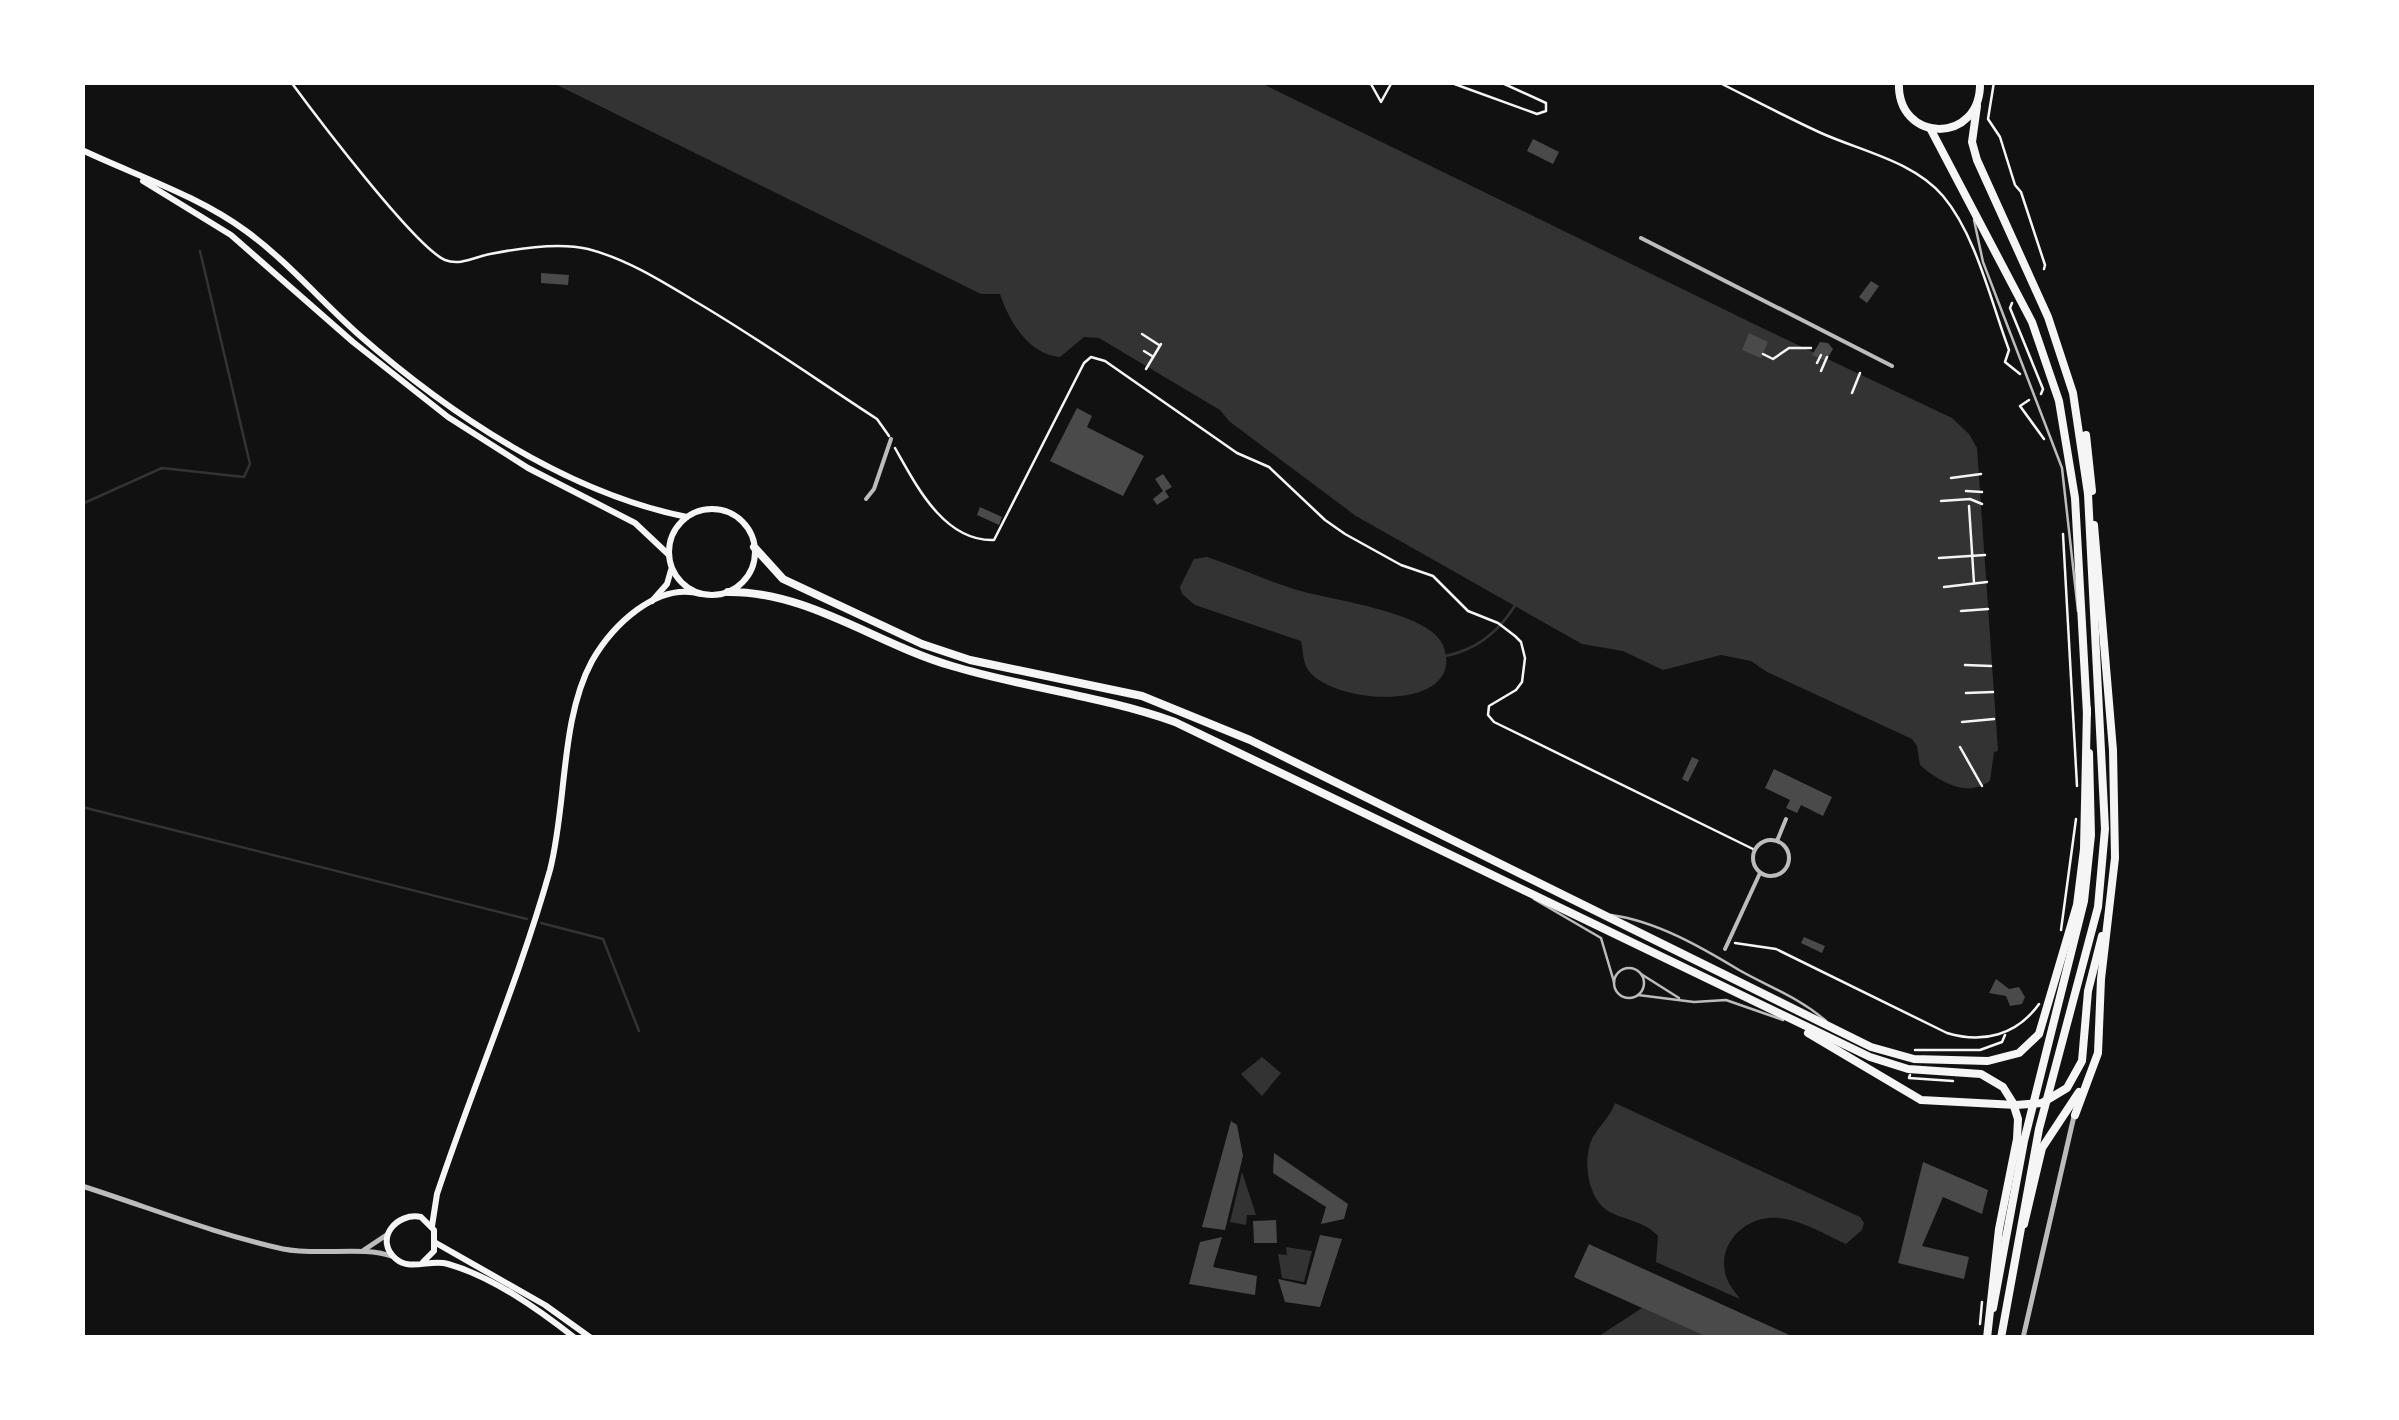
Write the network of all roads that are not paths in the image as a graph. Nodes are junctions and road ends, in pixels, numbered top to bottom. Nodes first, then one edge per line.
1 (1982, 82) edge
2 (1899, 83) edge
3 (1977, 106) junction
4 (1930, 128) junction
5 (82, 150) edge
6 (125, 170) junction
7 (1972, 209) junction
8 (1640, 238) dead end
9 (1892, 366) dead end
10 (2073, 392) junction
11 (890, 439) road end
12 (866, 499) dead end
13 (687, 517) junction
14 (754, 547) junction
15 (669, 554) junction
16 (671, 565) junction
17 (728, 592) junction
18 (701, 594) junction
19 (647, 605) junction
20 (2083, 642) junction
21 (2086, 709) junction
22 (1786, 820) dead end
23 (1777, 841) junction
24 (1760, 873) junction
25 (1525, 891) junction
26 (2111, 898) junction
27 (1724, 949) dead end
28 (1641, 974) junction
29 (1614, 982) junction
30 (1638, 995) junction
31 (1680, 999) junction
32 (1793, 1021) junction
33 (2088, 1080) junction
34 (2075, 1115) joint
35 (82, 1186) edge
36 (437, 1194) junction
37 (417, 1216) junction
38 (432, 1226) junction
39 (388, 1234) junction
40 (436, 1243) junction
41 (2016, 1245) junction
42 (362, 1251) junction
43 (394, 1257) junction
44 (424, 1262) junction
45 (574, 1338) edge
46 (590, 1338) edge
47 (1988, 1338) edge
48 (2001, 1338) edge
49 (2023, 1338) edge

1 - 3 main road
2 - 4 main road
3 - 4 main road
3 - 10 main road
4 - 7 main road
5 - 6 main road
6 - 13 main road
6 - 15 main road
7 - 20 lane
7 - 20 main road
8 - 9 street
10 - 26 main road
10 - 41 main road
11 - 12 street
13 - 14 main road
13 - 15 main road
14 - 17 main road
14 - 21 main road
15 - 16 main road
16 - 18 main road
16 - 19 main road
17 - 18 main road
17 - 25 main road
18 - 19 main road
19 - 36 main road
20 - 21 main road
21 - 47 main road
22 - 23 street
23 - 24 street
23 - 24 street
24 - 27 street
25 - 29 lane
25 - 32 main road
26 - 32 main road
26 - 33 main road
28 - 29 lane
28 - 30 lane
28 - 31 lane
29 - 30 lane
30 - 31 lane
31 - 32 lane
32 - 47 main road
33 - 34 main road
33 - 41 main road
34 - 49 street
35 - 42 street
36 - 37 main road
36 - 38 main road
37 - 38 main road
37 - 39 main road
38 - 40 main road
39 - 42 street
39 - 43 main road
40 - 44 main road
40 - 46 main road
41 - 48 main road
42 - 43 street
43 - 44 main road
44 - 45 main road

